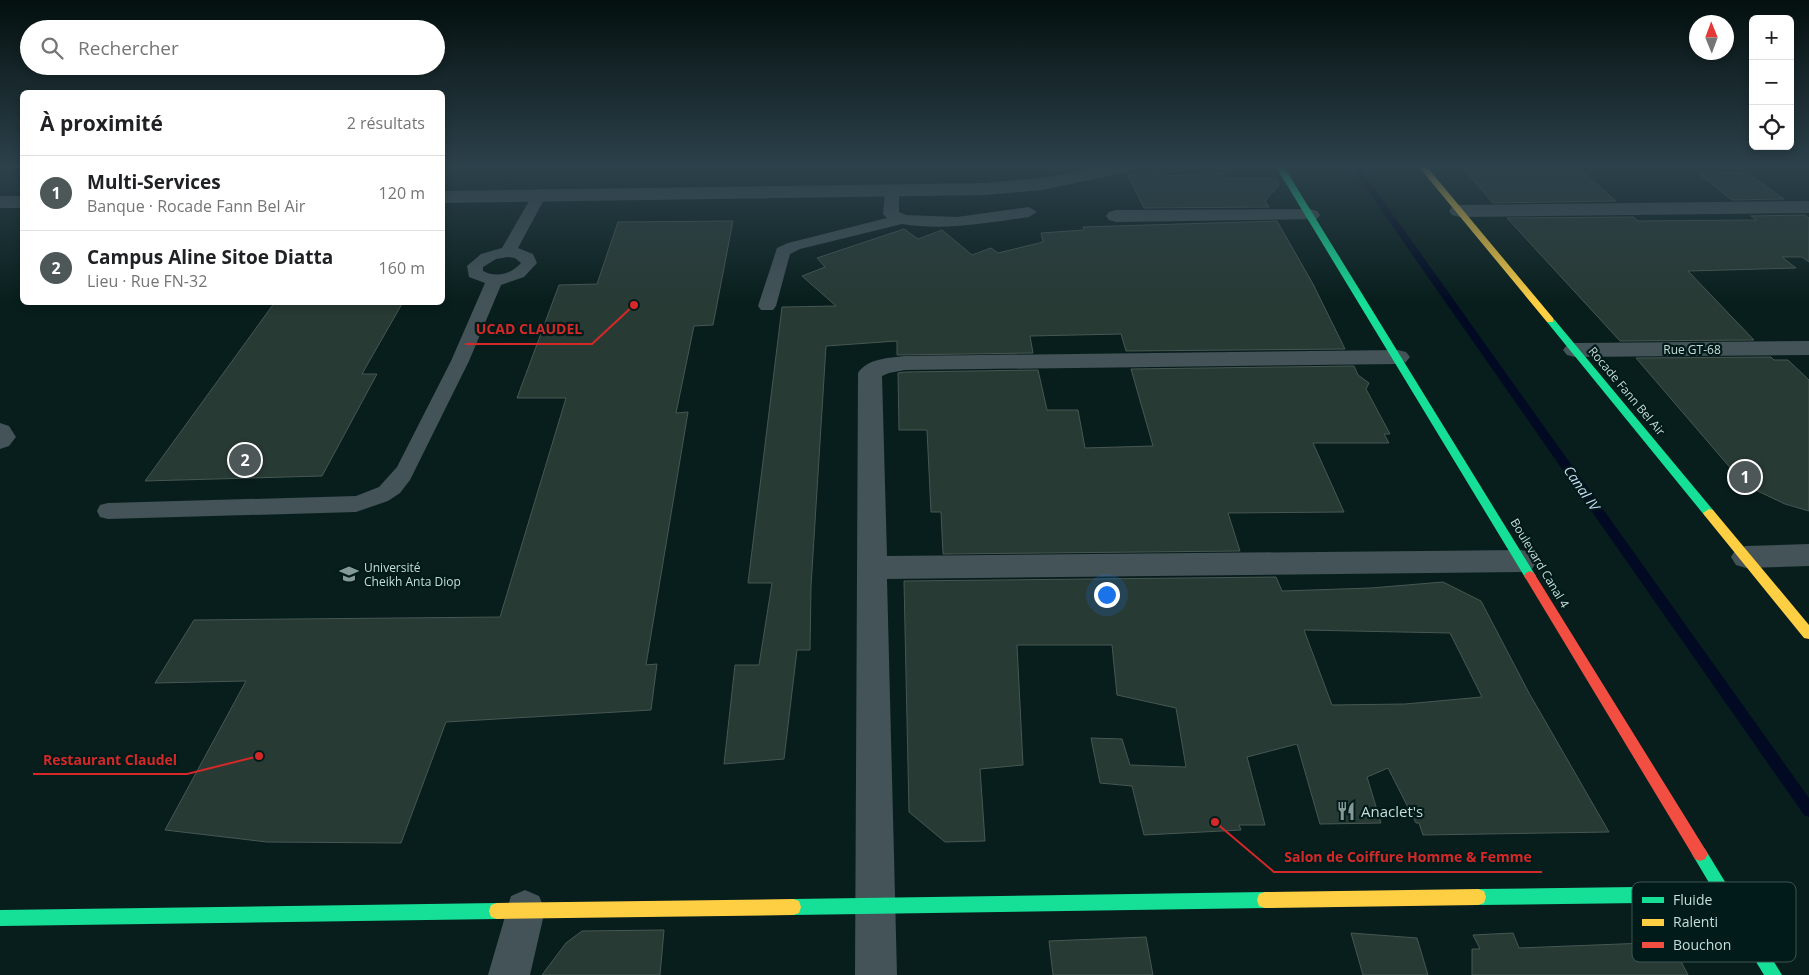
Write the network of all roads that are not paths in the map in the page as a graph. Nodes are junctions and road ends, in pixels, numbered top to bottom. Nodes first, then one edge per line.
1 (530, 212) edge
2 (891, 212) edge
3 (1025, 212) edge
4 (1460, 212) edge
5 (1310, 214) joint
6 (1116, 216) dead end
7 (899, 220) junction
8 (508, 252) junction
9 (495, 280) junction
10 (767, 306) dead end
11 (1809, 348) edge
12 (1575, 350) junction
13 (1398, 357) junction
14 (0, 432) edge
15 (0, 440) edge
16 (108, 511) dead end
17 (1746, 556) junction
18 (1809, 556) edge
19 (1522, 560) junction
20 (872, 568) junction
21 (1809, 634) edge
22 (1717, 882) edge
23 (1632, 895) edge
24 (876, 905) junction
25 (525, 910) junction
26 (0, 918) edge
27 (1766, 962) edge
28 (509, 975) edge
29 (876, 975) edge
30 (1774, 975) edge

1 - 8 lane
2 - 7 lane
3 - 7 lane
4 - 12 main road, Rocade Fann Bel Air
5 - 6 street
5 - 13 main road, Boulevard Canal 4
7 - 10 lane
8 - 9 lane
8 - 9 lane
9 - 16 lane
11 - 12 street, Rue GT-68
12 - 17 main road, Rocade Fann Bel Air
13 - 19 main road, Boulevard Canal 4
13 - 20 street
14 - 15 street
17 - 18 street
17 - 21 main road, Rocade Fann Bel Air
19 - 20 street
19 - 22 main road, Boulevard Canal 4
20 - 24 street
23 - 24 main road
24 - 25 main road
24 - 29 street
25 - 26 main road
25 - 28 street
27 - 30 main road, Boulevard Canal 4

